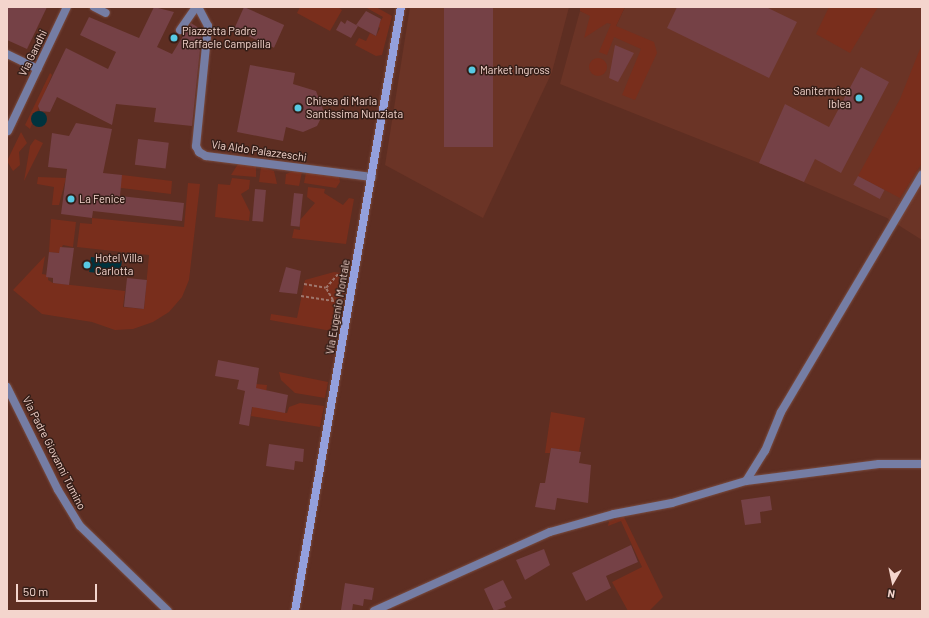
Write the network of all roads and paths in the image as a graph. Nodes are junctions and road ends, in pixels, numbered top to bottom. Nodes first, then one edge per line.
1 (67, 7) edge
2 (94, 7) edge
3 (197, 7) edge
4 (401, 7) edge
5 (106, 13) dead end
6 (180, 30) dead end
7 (7, 54) edge
8 (38, 69) junction
9 (8, 131) edge
10 (922, 175) edge
11 (372, 177) junction
12 (339, 273) dead end
13 (304, 284) dead end
14 (326, 288) junction
15 (301, 296) dead end
16 (334, 301) junction
17 (342, 303) dead end
18 (7, 387) edge
19 (922, 464) edge
20 (746, 481) junction
21 (168, 611) edge
22 (295, 611) edge
23 (374, 611) edge

1 - 8 street, Via Gandhi
2 - 5 street
3 - 6 street
3 - 11 street, Via Aldo Palazzeschi
4 - 11 main road, Via Eugenio Montale
7 - 8 street
8 - 9 street, Via Gandhi
10 - 20 street
11 - 22 main road, Via Eugenio Montale
12 - 14 path
13 - 14 path
14 - 16 path
15 - 16 path
16 - 17 path
18 - 21 street, Via Padre Giovanni Tumino
19 - 20 street
20 - 23 street

